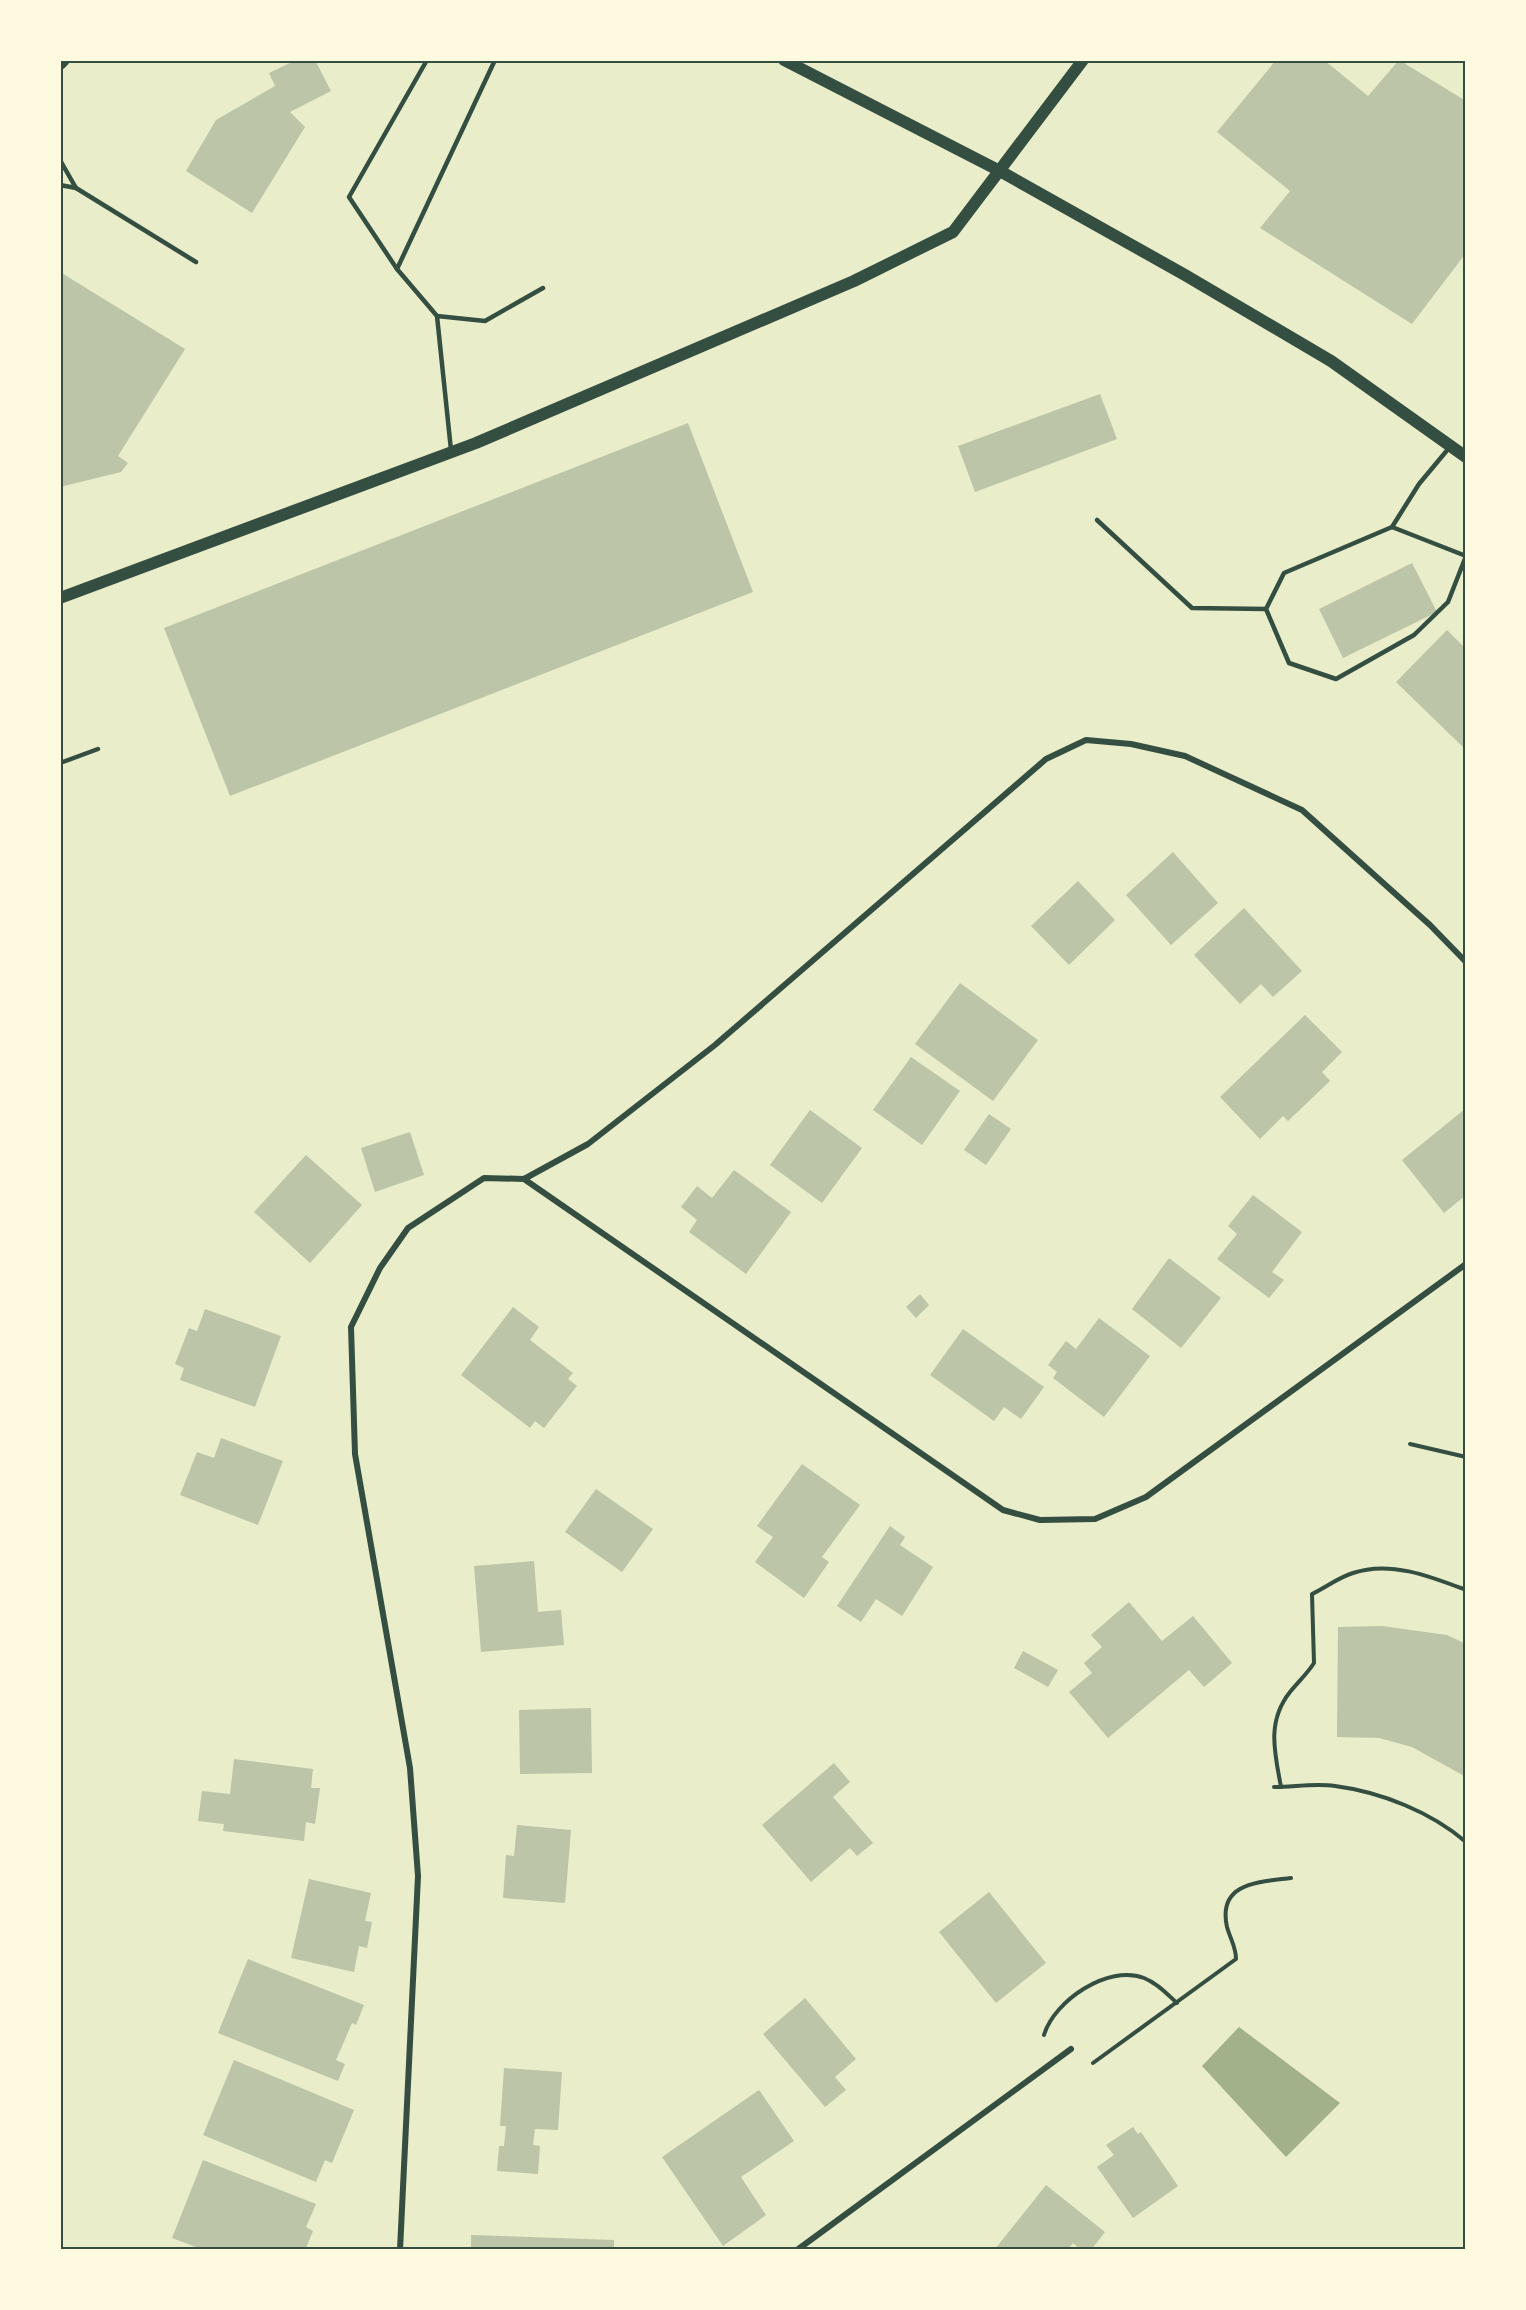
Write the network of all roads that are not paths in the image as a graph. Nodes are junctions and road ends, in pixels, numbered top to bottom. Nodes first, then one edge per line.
1 (64, 60) edge
2 (427, 60) edge
3 (495, 60) edge
4 (784, 60) edge
5 (1083, 60) edge
6 (60, 64) edge
7 (60, 160) edge
8 (998, 170) junction
9 (60, 185) edge
10 (76, 188) junction
11 (196, 262) dead end
12 (396, 269) junction
13 (543, 288) dead end
14 (437, 316) junction
15 (1451, 446) junction
16 (452, 452) junction
17 (1466, 457) edge
18 (1097, 520) dead end
19 (1392, 527) junction
20 (1466, 556) edge
21 (60, 598) edge
22 (1266, 609) junction
23 (98, 749) dead end
24 (60, 763) edge
25 (1466, 962) edge
26 (524, 1179) junction
27 (1466, 1264) edge
28 (1071, 2049) dead end
29 (400, 2250) edge
30 (797, 2250) edge

1 - 6 main road
2 - 12 lane
3 - 12 lane
4 - 8 main road
5 - 8 main road
7 - 10 lane
8 - 15 main road
8 - 16 main road
9 - 10 lane
10 - 11 lane
12 - 14 lane
13 - 14 lane
14 - 16 lane
15 - 17 main road
15 - 19 lane
16 - 21 main road
18 - 22 lane
19 - 20 lane
19 - 22 lane
20 - 22 lane
23 - 24 lane
25 - 26 street
26 - 27 street
26 - 29 street
28 - 30 street

